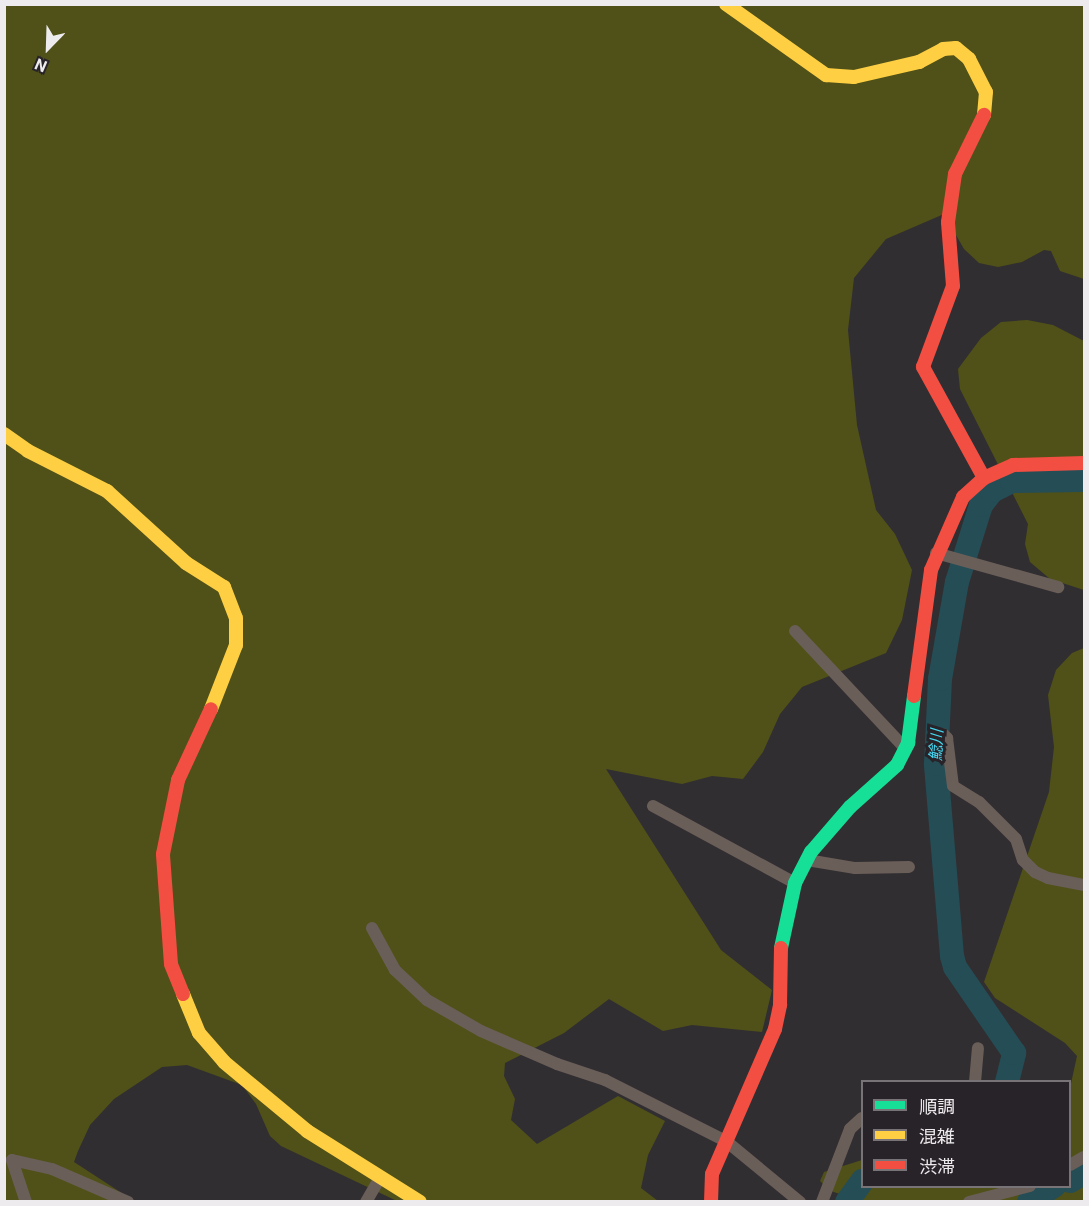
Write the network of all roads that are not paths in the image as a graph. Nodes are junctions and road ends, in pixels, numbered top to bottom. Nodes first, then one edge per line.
1 (726, 4) edge
2 (4, 434) edge
3 (1084, 463) edge
4 (984, 478) junction
5 (936, 553) junction
6 (1058, 587) dead end
7 (795, 631) dead end
8 (943, 734) dead end
9 (905, 748) junction
10 (653, 806) dead end
11 (807, 860) junction
12 (909, 867) dead end
13 (795, 883) junction
14 (1084, 885) edge
15 (372, 928) dead end
16 (978, 1048) dead end
17 (975, 1080) edge
18 (861, 1119) edge
19 (726, 1141) junction
20 (380, 1178) junction
21 (1022, 1188) edge
22 (26, 1202) edge
23 (128, 1202) edge
24 (366, 1202) edge
25 (420, 1202) edge
26 (711, 1202) edge
27 (800, 1202) edge
28 (822, 1202) edge
29 (969, 1202) edge

1 - 4 street
2 - 20 street
3 - 4 street
4 - 5 street
5 - 6 street
5 - 9 street
7 - 9 street
8 - 14 street
9 - 11 street
10 - 13 street
11 - 12 street
11 - 13 street
13 - 19 street
15 - 19 street
16 - 17 street
18 - 28 street
19 - 26 street
19 - 27 street
20 - 24 street
20 - 25 street
21 - 29 street
22 - 23 street

